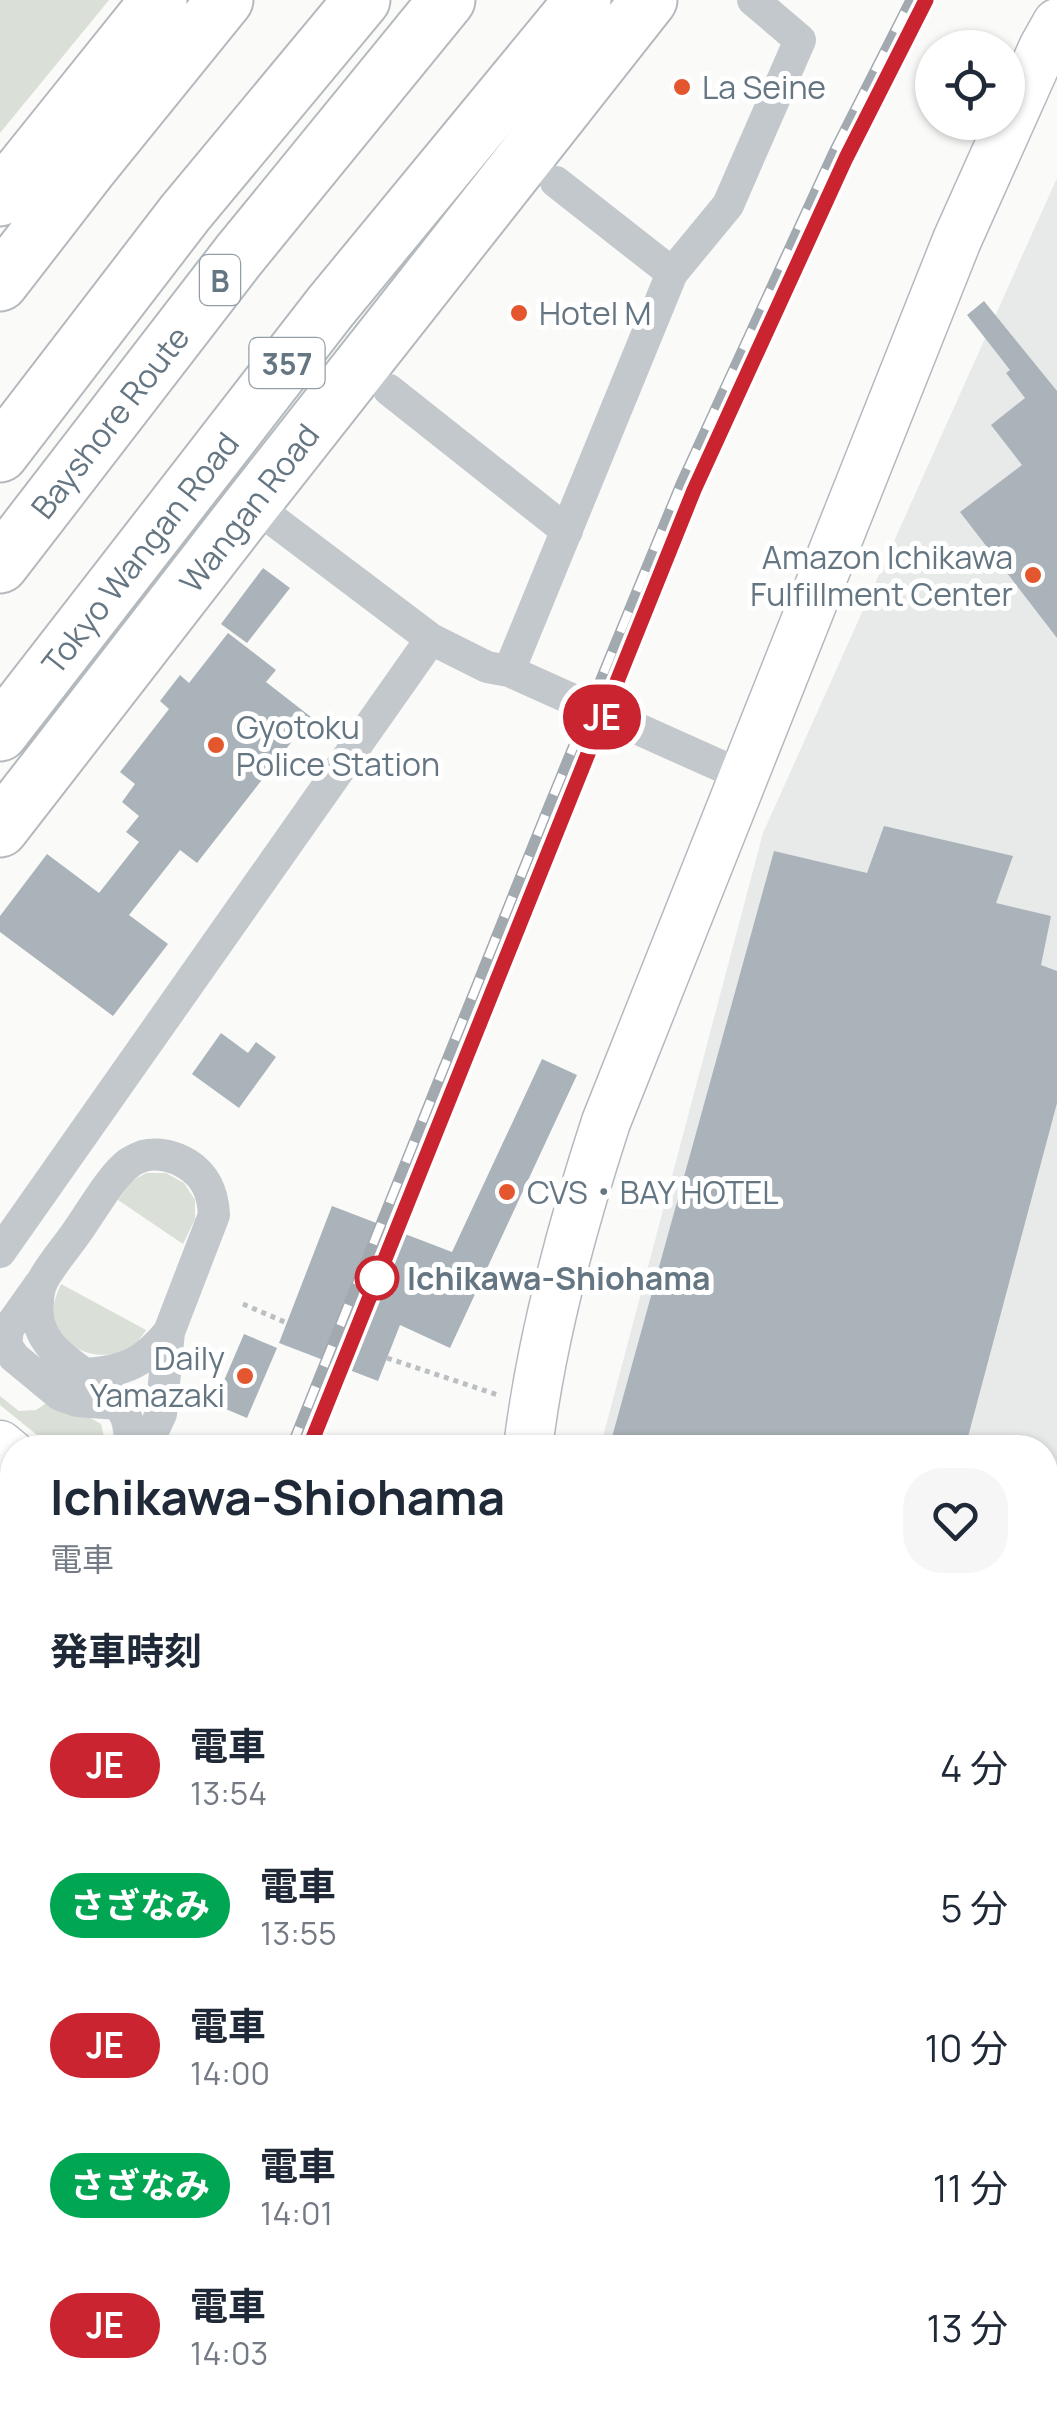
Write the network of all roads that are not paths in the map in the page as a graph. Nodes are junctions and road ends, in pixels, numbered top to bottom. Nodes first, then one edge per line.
1 (159, 0) edge
2 (225, 0) edge
3 (362, 0) edge
4 (447, 0) edge
5 (582, 0) edge
6 (649, 0) edge
7 (753, 0) edge
8 (1057, 23) edge
9 (556, 182) dead end
10 (0, 198) edge
11 (672, 273) junction
12 (0, 283) edge
13 (389, 390) dead end
14 (0, 454) edge
15 (252, 504) junction
16 (567, 531) junction
17 (0, 565) edge
18 (431, 639) junction
19 (509, 671) junction
20 (0, 733) edge
21 (744, 776) junction
22 (0, 829) edge
23 (0, 1252) edge
24 (42, 1282) junction
25 (170, 1332) junction
26 (86, 1374) junction
27 (119, 1404) junction
28 (130, 1435) edge
29 (149, 1435) edge
30 (530, 1435) edge

1 - 10 highway
2 - 12 highway
3 - 14 highway, Bayshore Route / B
4 - 17 highway, Bayshore Route / B
5 - 20 highway, Tokyo Wangan Road / 357
6 - 15 highway, Wangan Road / 357
7 - 11 street
8 - 21 street
9 - 11 street
11 - 16 street
13 - 16 street
15 - 18 street
15 - 22 highway, Wangan Road / 357
16 - 19 street
18 - 19 street
18 - 23 street
19 - 21 street
21 - 30 street
24 - 25 street
24 - 26 street
24 - 27 street
25 - 26 street
25 - 29 street
26 - 27 street
27 - 28 street

